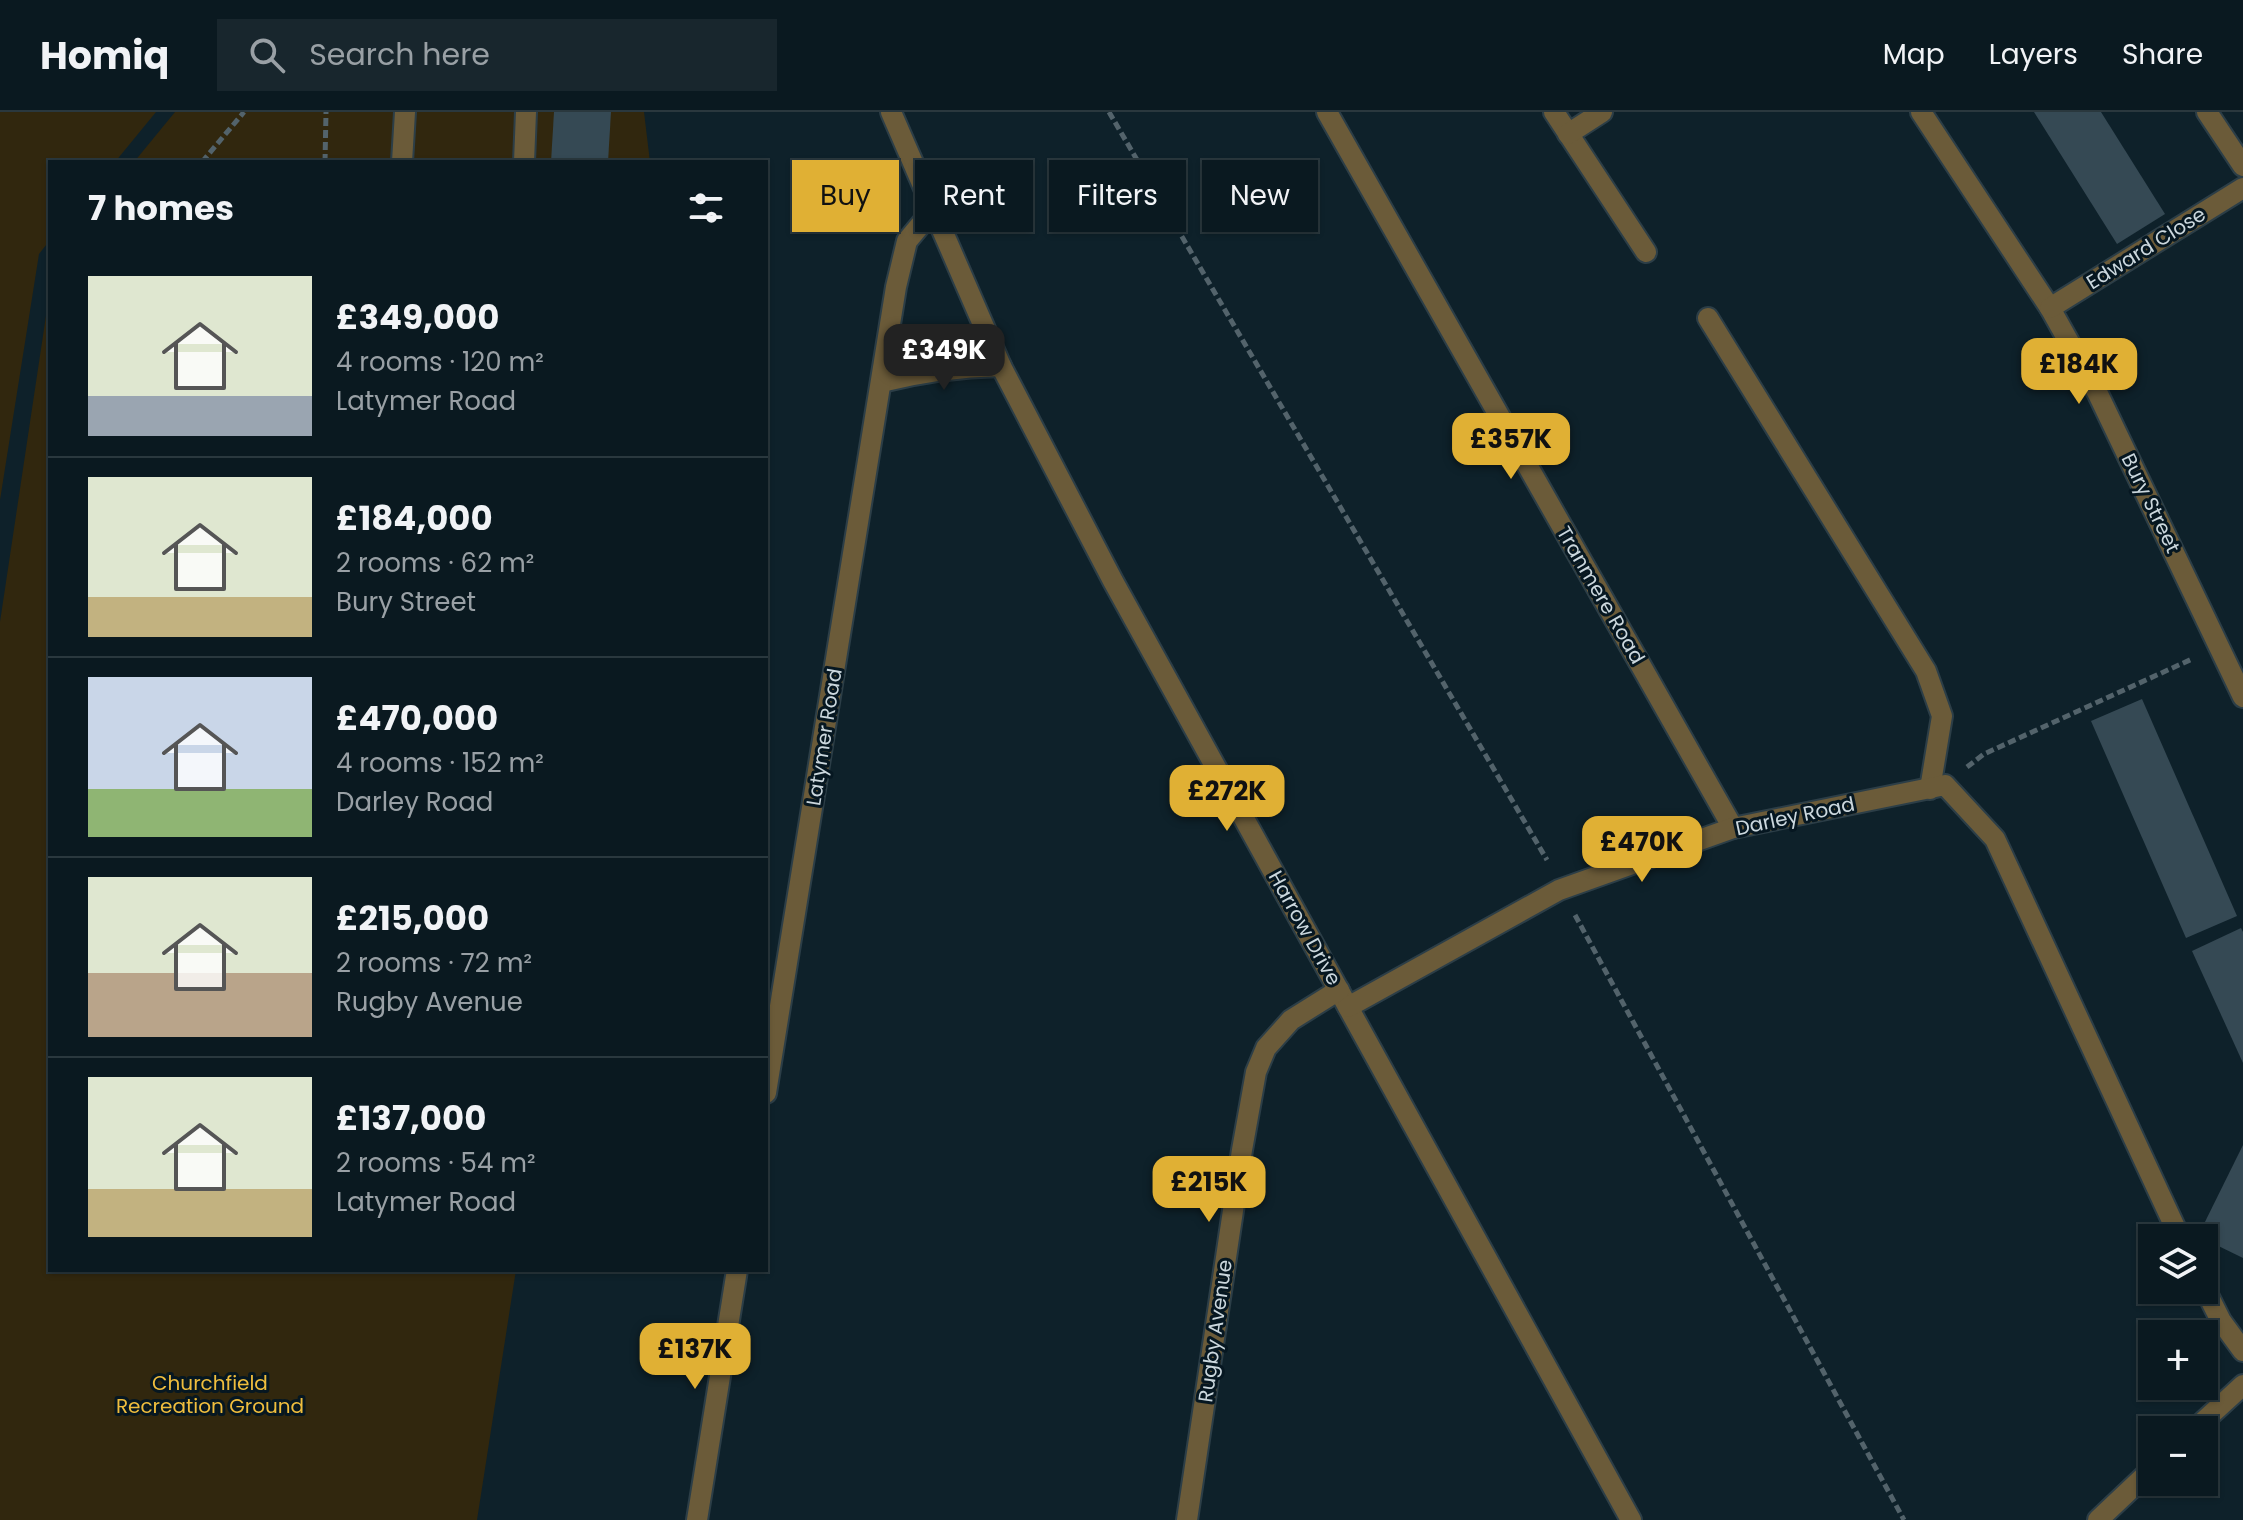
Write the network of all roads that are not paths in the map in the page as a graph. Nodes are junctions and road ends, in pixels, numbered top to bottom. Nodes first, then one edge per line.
1 (405, 112) edge
2 (526, 112) edge
3 (891, 112) edge
4 (1327, 112) edge
5 (1554, 112) edge
6 (1602, 112) edge
7 (1921, 112) edge
8 (2207, 112) edge
9 (1568, 134) junction
10 (402, 160) edge
11 (524, 160) edge
12 (2243, 166) edge
13 (915, 168) edge
14 (2243, 188) edge
15 (915, 231) edge
16 (943, 232) edge
17 (1646, 252) dead end
18 (2050, 308) junction
19 (1708, 318) dead end
20 (1001, 366) junction
21 (881, 382) junction
22 (2243, 697) edge
23 (1937, 787) junction
24 (1733, 828) junction
25 (1344, 999) junction
26 (768, 1081) edge
27 (2174, 1224) edge
28 (737, 1272) edge
29 (2213, 1304) edge
30 (2243, 1351) edge
31 (2243, 1385) edge
32 (2209, 1416) edge
33 (2138, 1482) edge
34 (697, 1520) edge
35 (1187, 1520) edge
36 (1631, 1520) edge
37 (2098, 1520) edge

1 - 10 street
2 - 11 street
3 - 13 street, Harrow Drive
4 - 24 street, Tranmere Road
5 - 9 street
6 - 9 street
7 - 18 street, Bury Street
8 - 12 street
9 - 17 street
14 - 18 street, Edward Close
15 - 21 street, Latymer Road
16 - 20 street, Harrow Drive
18 - 22 street, Bury Street
19 - 23 street
20 - 21 street
20 - 25 street, Harrow Drive
21 - 26 street, Latymer Road
23 - 24 street, Darley Road
23 - 27 street
24 - 25 street, Darley Road
25 - 35 street, Rugby Avenue
25 - 36 street, Harrow Drive
28 - 34 street
29 - 30 street
31 - 32 street
33 - 37 street

